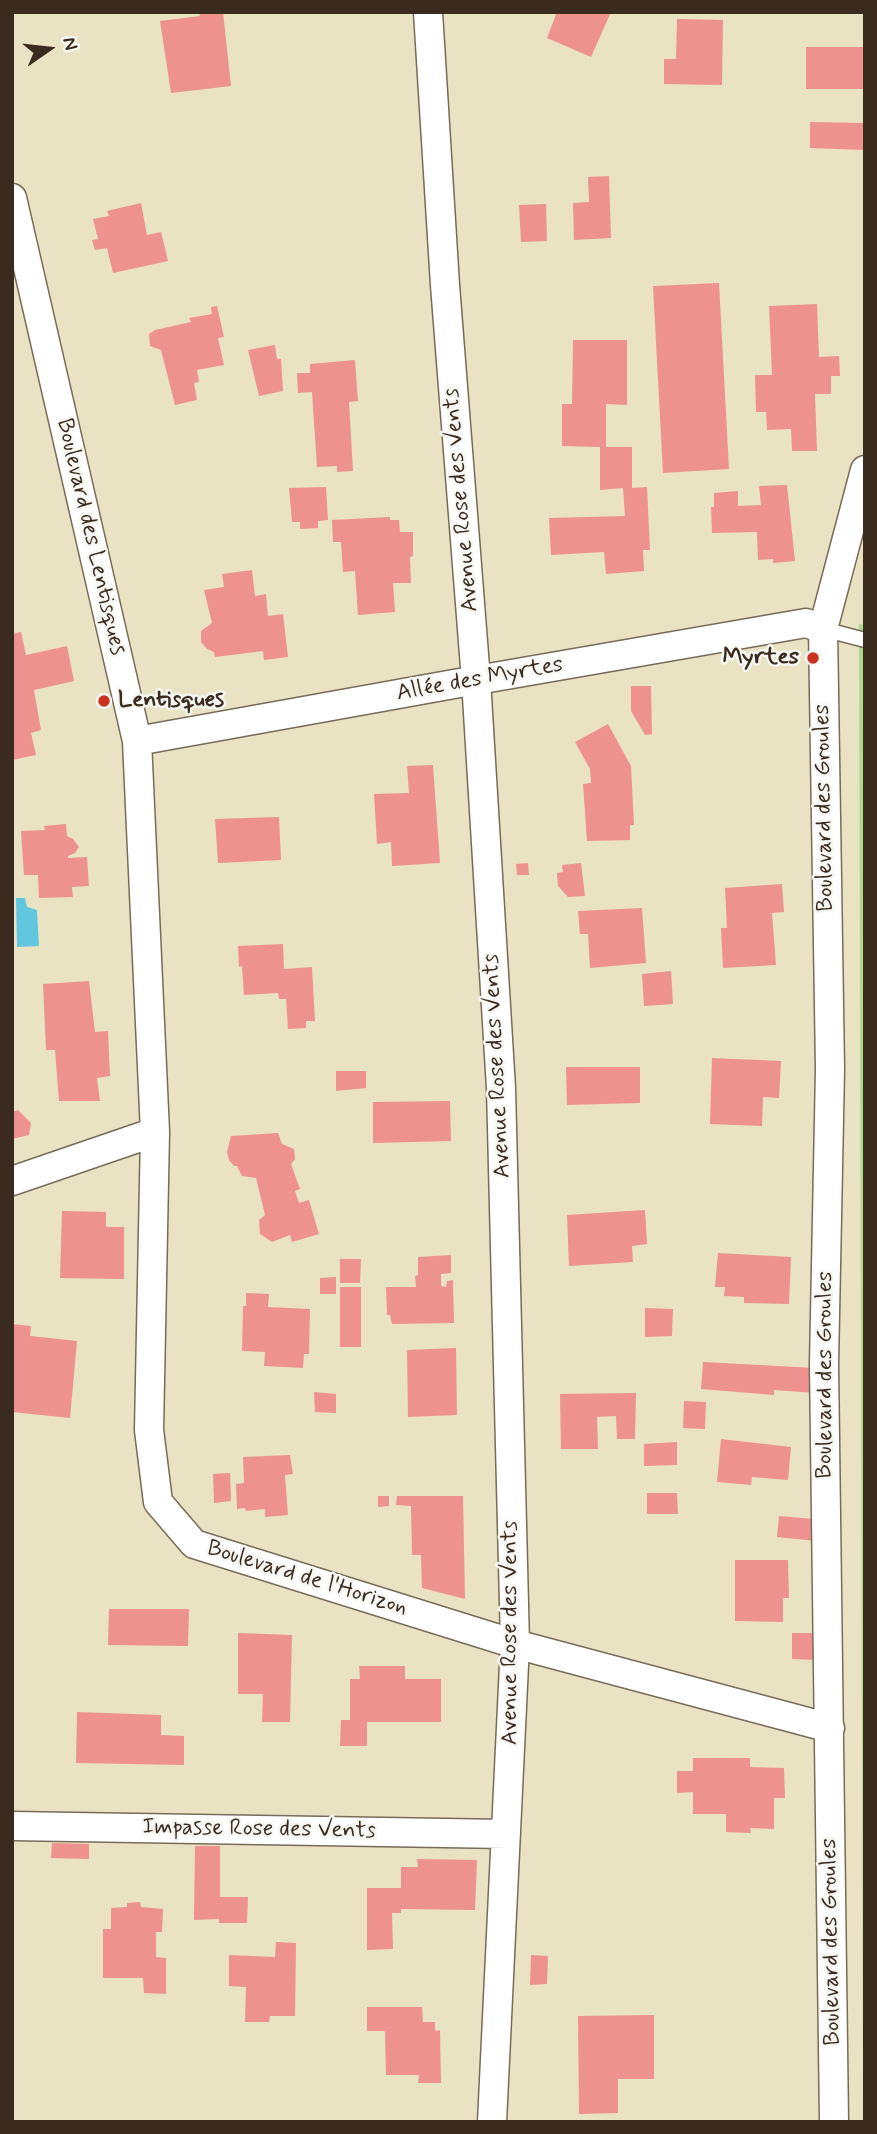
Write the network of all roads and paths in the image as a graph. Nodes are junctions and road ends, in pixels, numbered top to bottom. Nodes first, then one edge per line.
1 (428, 12) edge
2 (12, 198) edge
3 (865, 470) edge
4 (822, 629) junction
5 (865, 640) edge
6 (476, 680) junction
7 (137, 741) junction
8 (155, 1132) junction
9 (12, 1181) edge
10 (515, 1644) junction
11 (830, 1728) junction
12 (12, 1826) edge
13 (506, 1834) junction
14 (492, 2122) edge
15 (834, 2122) edge

1 - 6 street, Avenue Rose des Vents
2 - 7 street, Boulevard des Lentisques
3 - 4 street
4 - 5 lane
4 - 6 street, Allée des Myrtes
4 - 11 street, Boulevard des Groules
6 - 7 street, Allée des Myrtes
6 - 10 street, Avenue Rose des Vents
7 - 8 street, Boulevard des Lentisques
8 - 9 street
8 - 10 street, Boulevard de l'Horizon
10 - 11 street, Boulevard de l'Horizon
10 - 13 street, Avenue Rose des Vents
11 - 15 street, Boulevard des Groules
12 - 13 street, Impasse Rose des Vents
13 - 14 street, Avenue Rose des Vents

